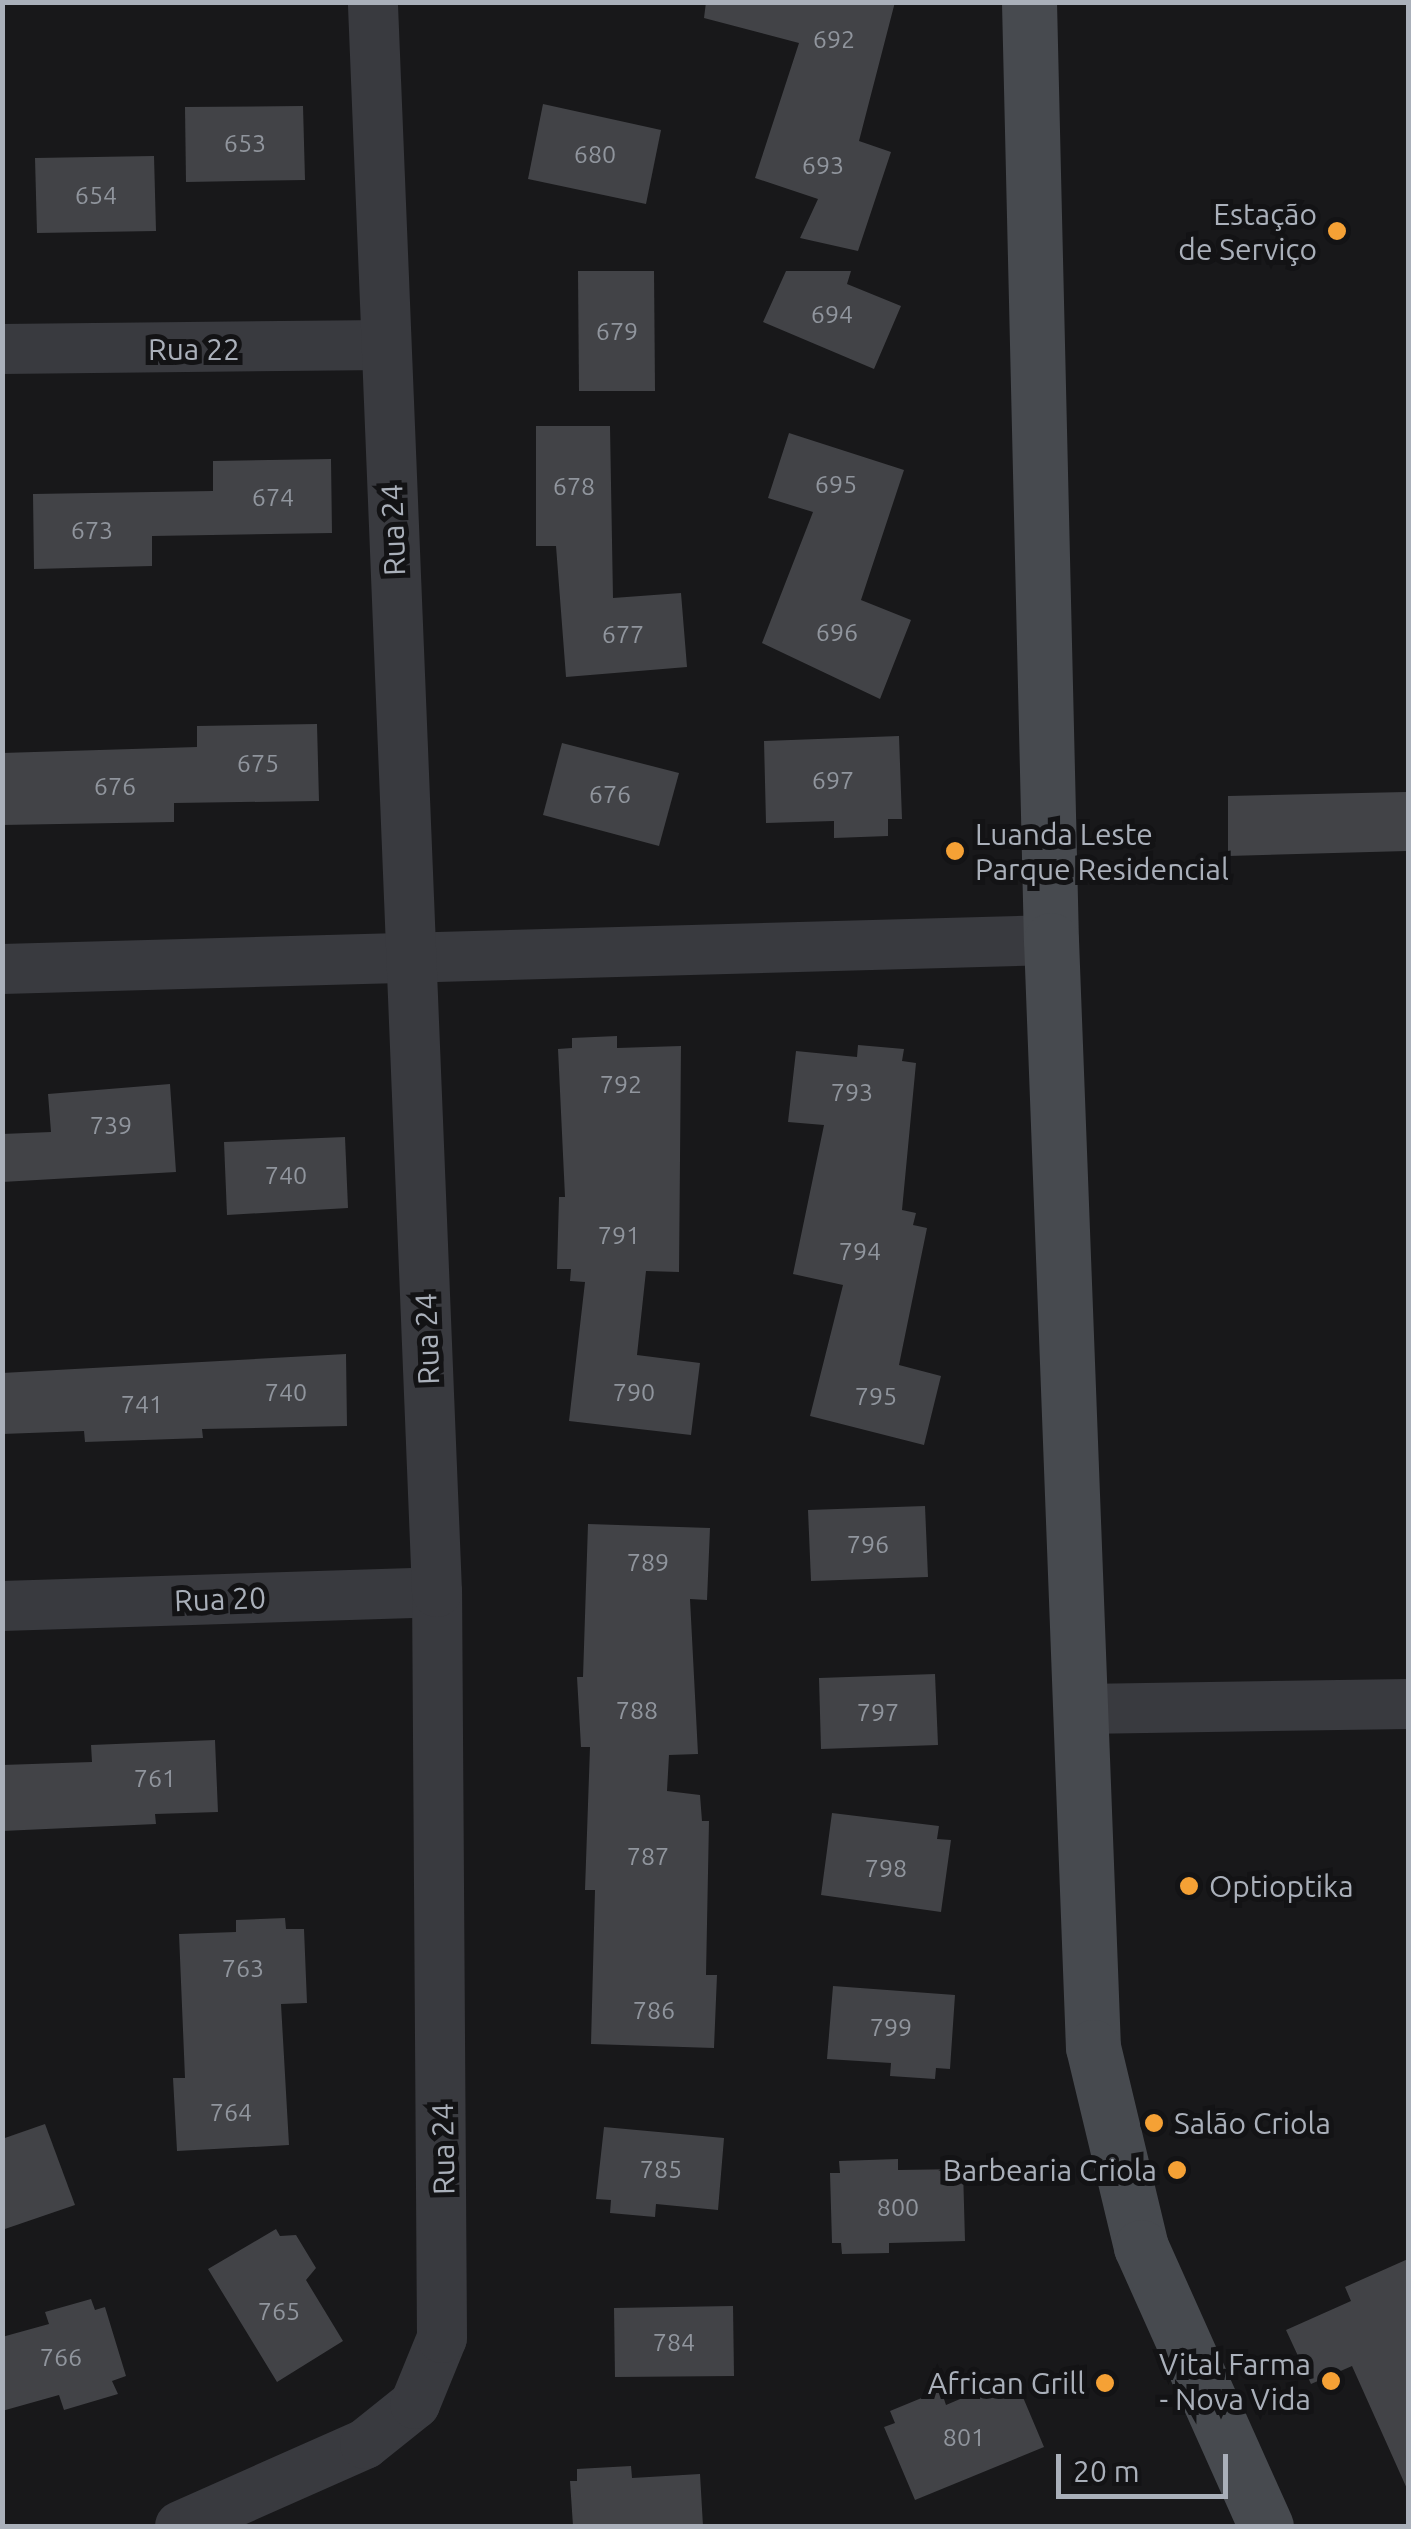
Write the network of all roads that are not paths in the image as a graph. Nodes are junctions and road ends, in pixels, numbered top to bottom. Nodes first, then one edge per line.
1 (372, 2) edge
2 (1029, 2) edge
3 (386, 345) junction
4 (2, 349) edge
5 (1050, 940) junction
6 (410, 956) junction
7 (2, 969) edge
8 (437, 1592) junction
9 (2, 1606) edge
10 (1408, 1704) edge
11 (1082, 1709) junction
12 (180, 2526) edge
13 (1266, 2526) edge

1 - 3 street, Rua 24
2 - 5 street
3 - 4 street, Rua 22
3 - 6 street, Rua 24
5 - 6 street
5 - 11 street
6 - 7 street
6 - 8 street, Rua 24
8 - 9 street, Rua 20
8 - 12 street, Rua 24
10 - 11 street
11 - 13 street

